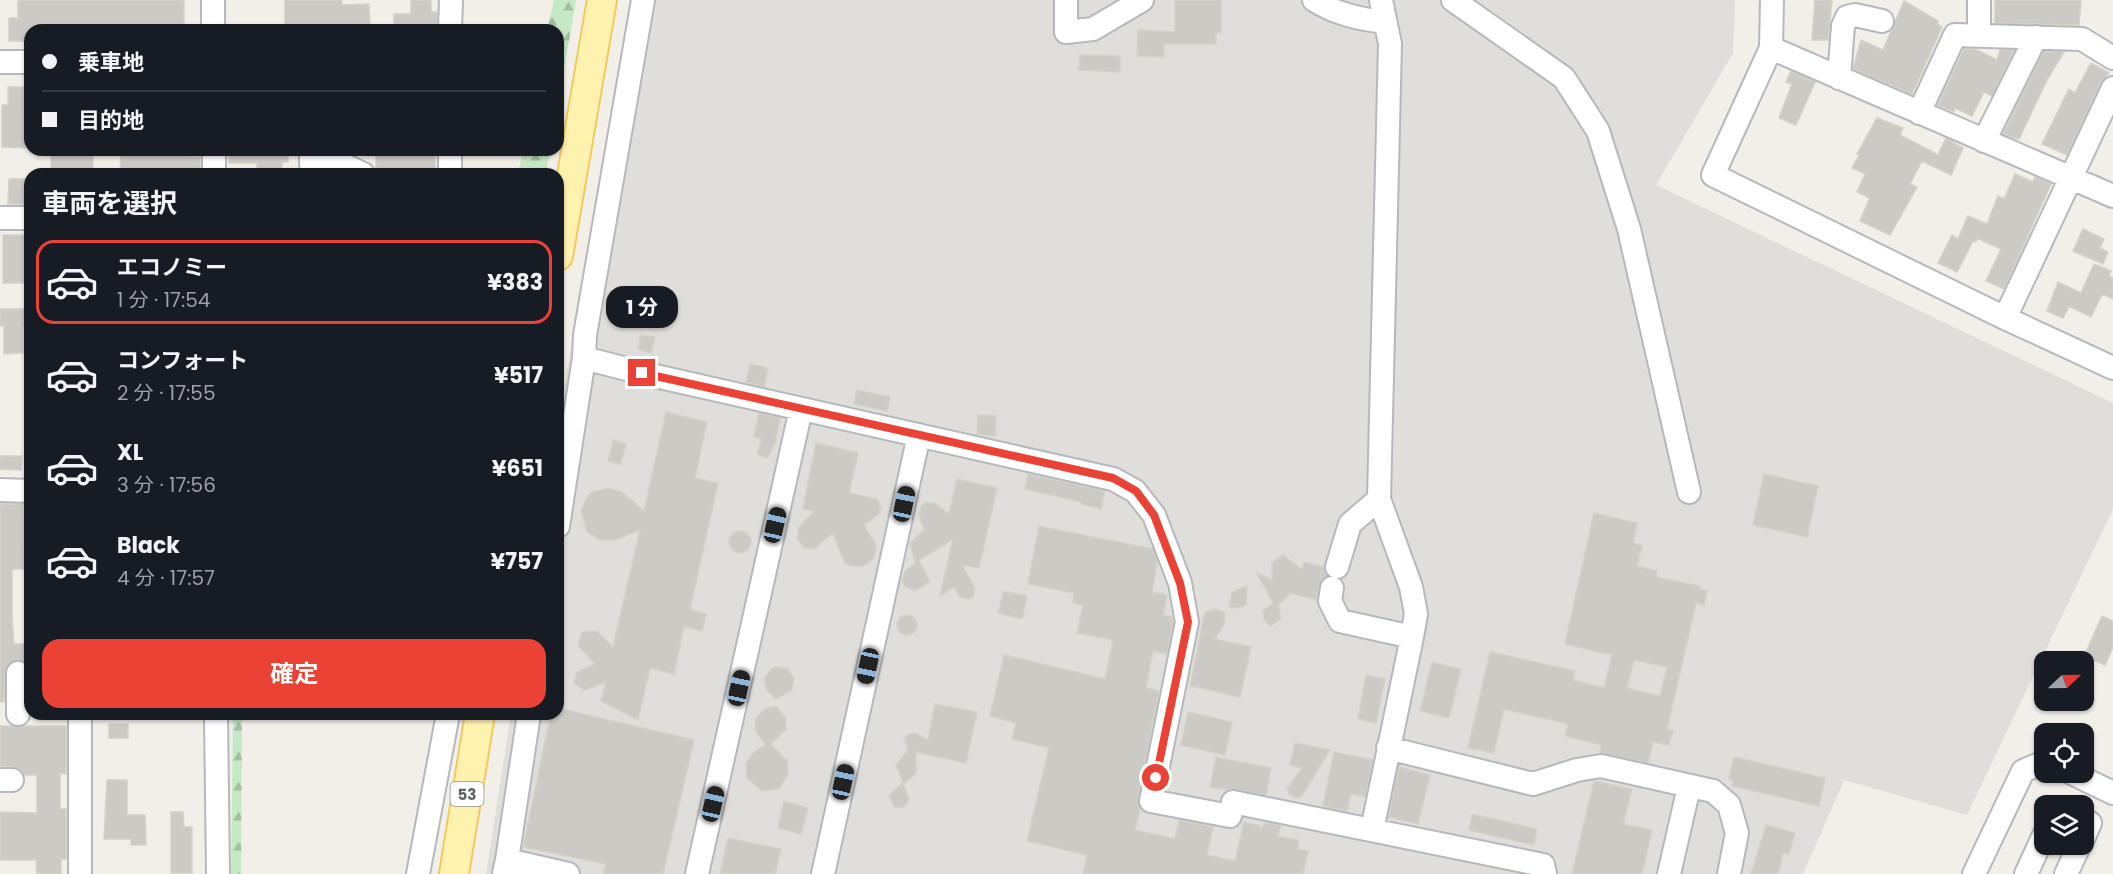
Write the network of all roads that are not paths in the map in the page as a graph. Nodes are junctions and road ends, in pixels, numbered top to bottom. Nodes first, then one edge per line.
1 (213, 0) edge
2 (451, 0) edge
3 (602, 0) edge
4 (643, 0) edge
5 (1066, 0) edge
6 (1142, 0) edge
7 (1314, 0) edge
8 (1381, 0) edge
9 (1772, 0) edge
10 (1979, 0) edge
11 (1464, 4) edge
12 (1882, 21) dead end
13 (1385, 22) junction
14 (213, 24) edge
15 (450, 24) edge
16 (1978, 34) junction
17 (2036, 37) junction
18 (1771, 48) junction
19 (2113, 58) edge
20 (0, 62) edge
21 (24, 62) edge
22 (1839, 78) junction
23 (2113, 88) edge
24 (1920, 113) junction
25 (1984, 141) junction
26 (311, 156) edge
27 (350, 168) edge
28 (2071, 177) junction
29 (2113, 196) edge
30 (0, 218) edge
31 (24, 218) edge
32 (564, 221) edge
33 (2004, 318) junction
34 (584, 358) junction
35 (2113, 368) edge
36 (801, 409) junction
37 (919, 435) junction
38 (564, 487) edge
39 (0, 490) edge
40 (24, 491) edge
41 (1689, 492) dead end
42 (1379, 499) junction
43 (1412, 637) junction
44 (18, 673) dead end
45 (16, 714) edge
46 (80, 720) edge
47 (216, 720) edge
48 (447, 720) edge
49 (479, 720) edge
50 (528, 720) edge
51 (1389, 748) junction
52 (2034, 766) edge
53 (2094, 782) edge
54 (1689, 787) junction
55 (2112, 790) edge
56 (1372, 831) junction
57 (2035, 855) edge
58 (2075, 855) edge
59 (505, 867) edge
60 (80, 874) edge
61 (218, 874) edge
62 (418, 874) edge
63 (454, 874) edge
64 (568, 874) edge
65 (697, 874) edge
66 (823, 874) edge
67 (1545, 874) edge
68 (1669, 874) edge
69 (1729, 874) edge
70 (1974, 874) edge
71 (2026, 874) edge
72 (2066, 874) edge

1 - 14 street
2 - 15 street
3 - 32 main road
4 - 34 street
5 - 6 street
7 - 13 street
8 - 13 street
9 - 18 street
10 - 16 street
11 - 41 street
12 - 22 street
13 - 42 street
16 - 17 street
16 - 24 street
17 - 19 street
17 - 25 street
18 - 22 street
18 - 33 street
20 - 21 street
22 - 24 street
23 - 28 street
24 - 25 street
25 - 28 street
26 - 27 street
28 - 29 street
28 - 33 street
30 - 31 street
33 - 35 street
34 - 36 street
34 - 38 street
36 - 37 street
36 - 65 street
37 - 56 street
37 - 66 street
39 - 40 street
42 - 43 street
42 - 43 street
43 - 51 street
44 - 45 street
46 - 60 street
47 - 61 street
48 - 62 street
49 - 63 main road, 53
50 - 59 street
51 - 54 street
51 - 56 street
52 - 70 street
53 - 55 street
54 - 68 street
54 - 69 street
56 - 67 street
57 - 71 street
58 - 72 street
59 - 64 street

